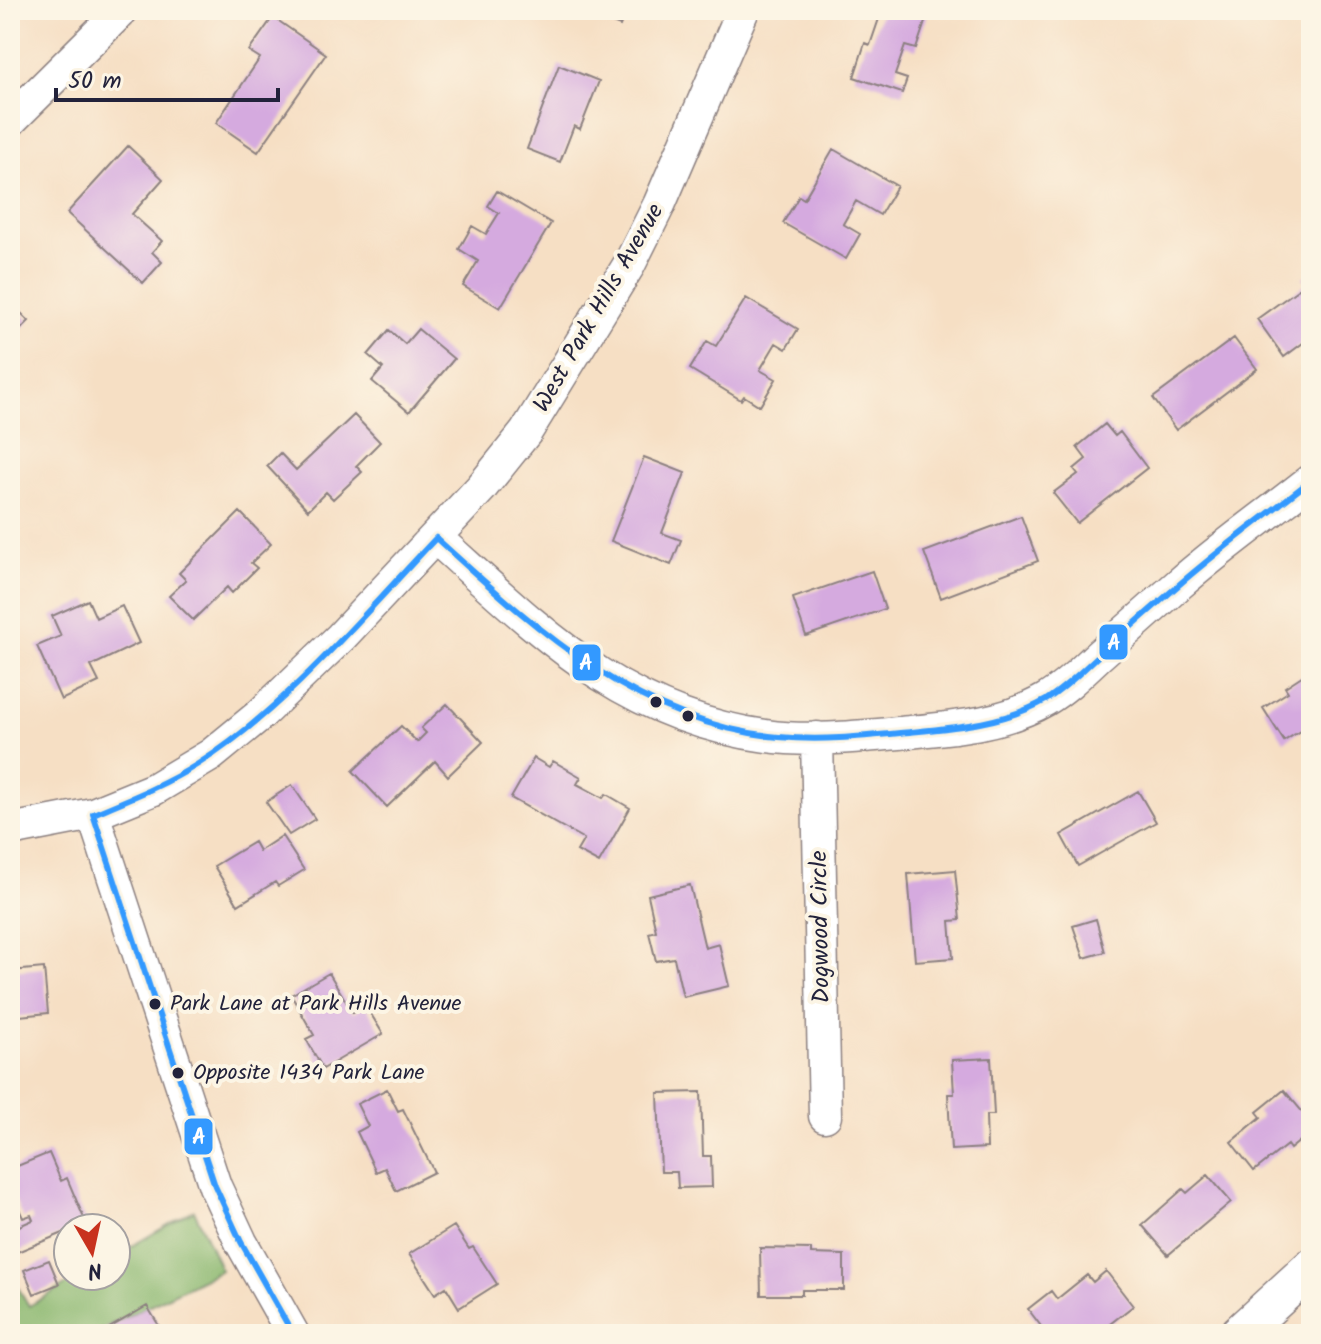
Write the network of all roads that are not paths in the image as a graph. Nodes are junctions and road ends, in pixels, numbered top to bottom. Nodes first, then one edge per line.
1 (122, 10) edge
2 (743, 10) edge
3 (10, 121) edge
4 (1311, 480) edge
5 (436, 538) junction
6 (817, 738) junction
7 (93, 814) junction
8 (10, 830) edge
9 (825, 1116) dead end
10 (1311, 1268) edge
11 (293, 1334) edge
12 (1239, 1334) edge

1 - 3 street
2 - 5 street, West Park Hills Avenue
4 - 6 street
5 - 6 street
5 - 7 street, West Park Hills Avenue
6 - 9 street, Dogwood Circle
7 - 8 street, West Park Hills Avenue
7 - 11 street
10 - 12 street

